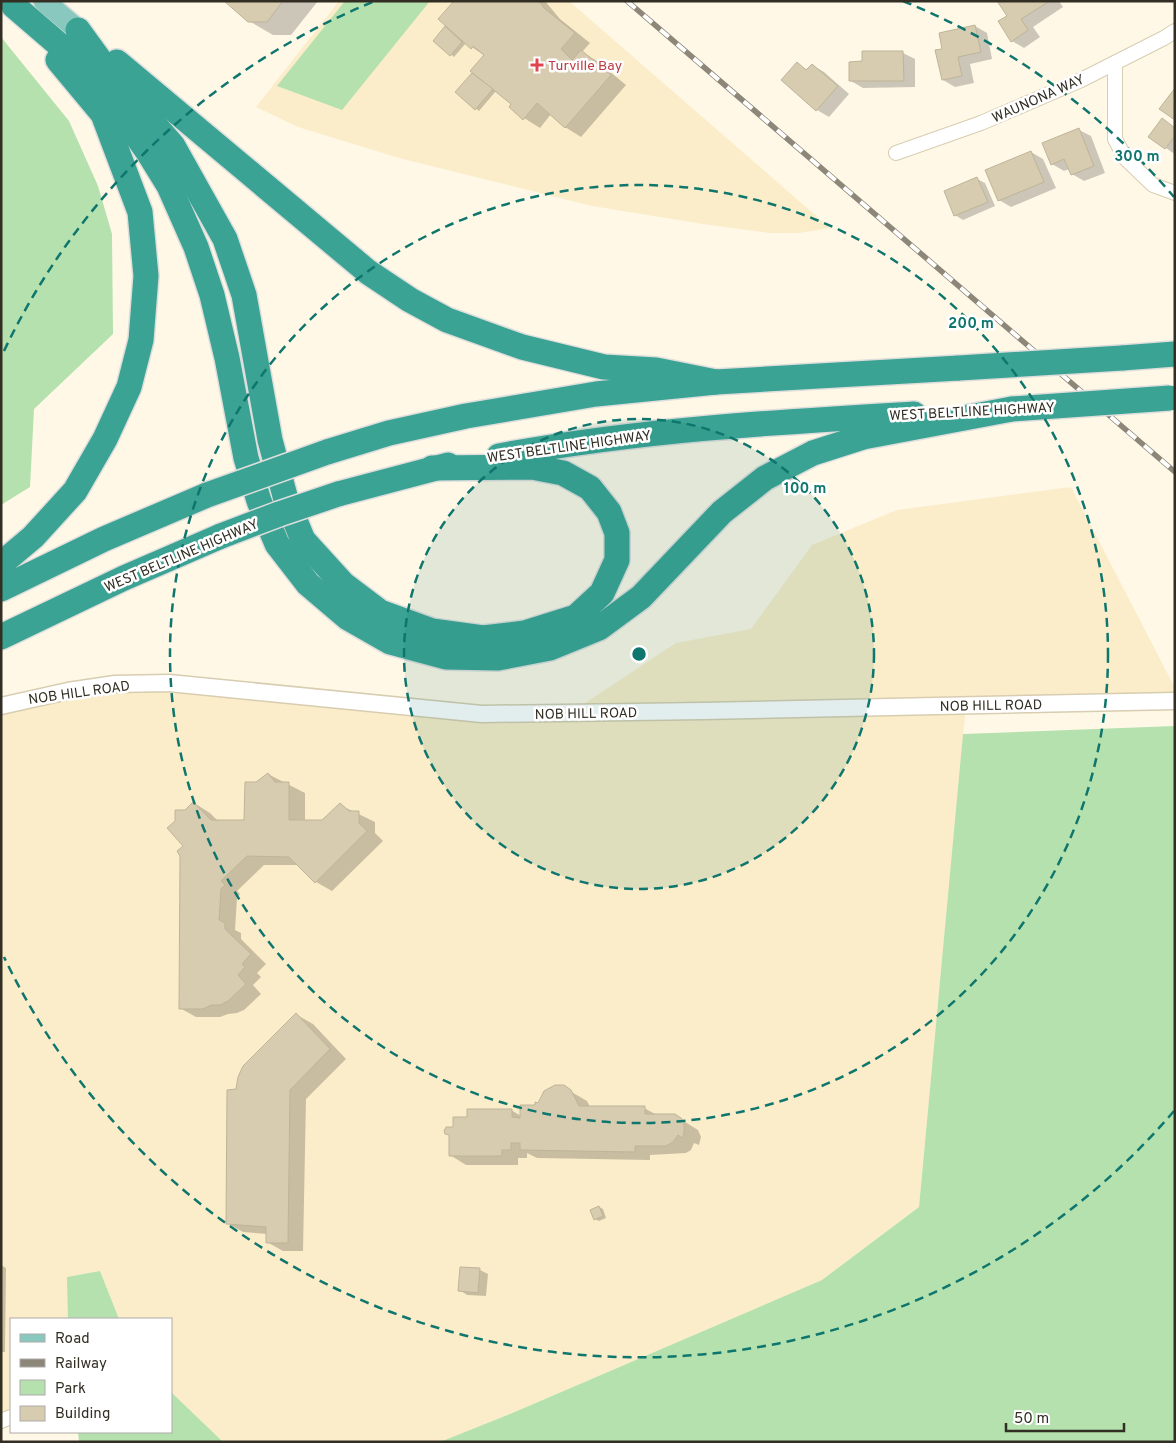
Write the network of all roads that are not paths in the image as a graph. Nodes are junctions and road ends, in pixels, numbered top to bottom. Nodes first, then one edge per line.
1 (44, 1) edge
2 (11, 4) edge
3 (78, 30) junction
4 (1175, 31) edge
5 (1115, 63) junction
6 (896, 153) dead end
7 (1175, 193) edge
8 (1175, 354) edge
9 (716, 382) junction
10 (1172, 398) edge
11 (1012, 409) junction
12 (432, 468) junction
13 (1, 564) edge
14 (1, 589) edge
15 (1, 637) edge
16 (1175, 701) edge
17 (1, 706) edge

1 - 3 main road
2 - 11 highway
2 - 13 highway
3 - 9 highway
3 - 12 highway
4 - 5 street, WAUNONA WAY
5 - 6 street, WAUNONA WAY
5 - 7 street
8 - 9 highway, bridge
9 - 14 highway, bridge
10 - 11 highway, WEST BELTLINE HIGHWAY, bridge
11 - 12 highway, WEST BELTLINE HIGHWAY
12 - 15 highway, WEST BELTLINE HIGHWAY, bridge
16 - 17 street, NOB HILL ROAD

